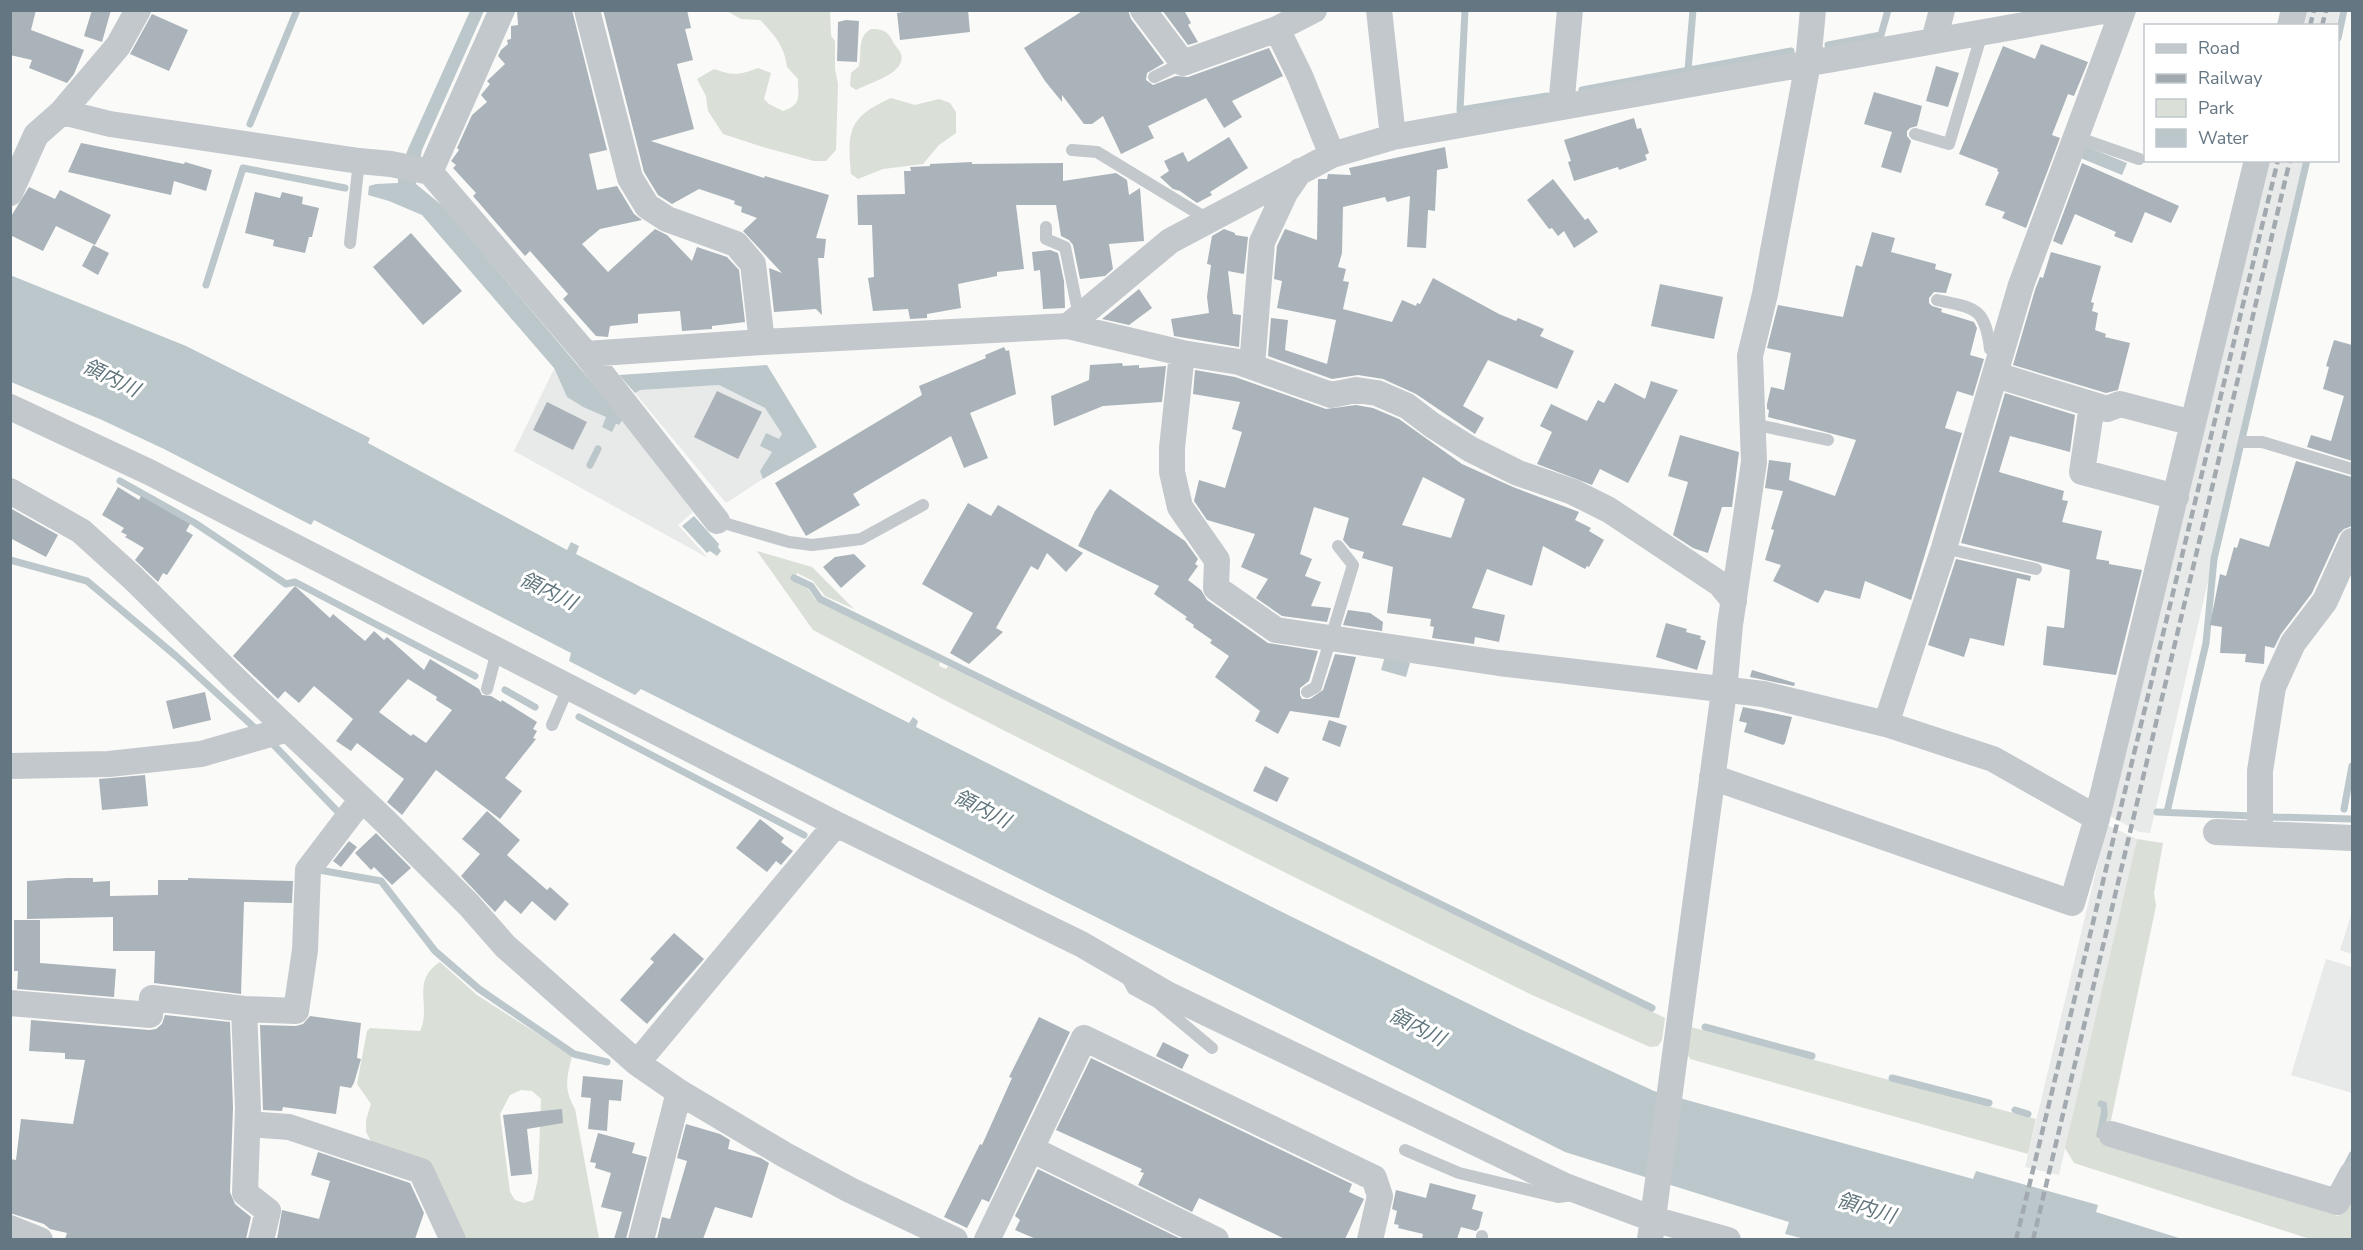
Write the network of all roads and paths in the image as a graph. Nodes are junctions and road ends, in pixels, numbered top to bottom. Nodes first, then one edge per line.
1 (138, 10) edge
2 (502, 10) edge
3 (587, 10) edge
4 (1143, 10) edge
5 (1314, 10) edge
6 (1379, 10) edge
7 (1570, 10) edge
8 (1813, 10) edge
9 (1942, 10) edge
10 (2109, 10) edge
11 (2123, 10) edge
12 (1277, 29) junction
13 (1982, 32) junction
14 (1934, 40) junction
15 (1183, 63) junction
16 (1808, 63) junction
17 (1154, 77) dead end
18 (1561, 108) junction
19 (62, 112) junction
20 (1916, 134) dead end
21 (1393, 137) junction
22 (2076, 137) junction
23 (1071, 150) dead end
24 (1332, 155) junction
25 (2139, 159) dead end
26 (359, 161) junction
27 (2257, 162) edge
28 (417, 169) junction
29 (1300, 171) junction
30 (10, 193) edge
31 (1209, 220) junction
32 (1046, 227) dead end
33 (350, 243) dead end
34 (1937, 300) dead end
35 (1073, 321) junction
36 (762, 342) junction
37 (1182, 353) junction
38 (586, 354) junction
39 (1999, 364) junction
40 (1252, 366) junction
41 (2092, 405) junction
42 (10, 407) edge
43 (2193, 423) junction
44 (1753, 424) junction
45 (1828, 440) dead end
46 (2244, 442) dead end
47 (2352, 469) edge
48 (10, 491) edge
49 (2176, 497) junction
50 (923, 505) dead end
51 (717, 521) joint
52 (2352, 541) edge
53 (1338, 546) dead end
54 (1944, 548) junction
55 (2036, 569) dead end
56 (1734, 601) junction
57 (1333, 638) junction
58 (497, 651) junction
59 (568, 688) junction
60 (487, 689) dead end
61 (1724, 691) junction
62 (1307, 692) dead end
63 (1886, 724) junction
64 (552, 725) dead end
65 (288, 729) junction
66 (10, 766) edge
67 (1712, 777) junction
68 (362, 799) junction
69 (2097, 818) junction
70 (836, 824) junction
71 (2216, 832) dead end
72 (2260, 834) junction
73 (2352, 838) edge
74 (1123, 969) junction
75 (10, 1003) edge
76 (244, 1009) junction
77 (1212, 1048) dead end
78 (637, 1063) junction
79 (679, 1092) junction
80 (248, 1124) junction
81 (2111, 1134) dead end
82 (1031, 1149) junction
83 (1405, 1150) dead end
84 (2352, 1174) edge
85 (1585, 1194) junction
86 (10, 1228) edge
87 (1651, 1229) edge
88 (40, 1239) edge
89 (261, 1239) edge
90 (453, 1239) edge
91 (641, 1239) edge
92 (955, 1239) edge
93 (987, 1239) edge
94 (1216, 1239) edge
95 (1370, 1239) edge
96 (1728, 1239) edge

1 - 19 street
2 - 28 street
3 - 36 street
4 - 15 street
5 - 12 street
6 - 21 street
7 - 18 street
8 - 16 street
9 - 14 street
10 - 13 street
11 - 22 street
12 - 15 street
12 - 24 street
13 - 14 street
13 - 20 lane
14 - 16 street
15 - 17 lane
16 - 18 street
16 - 44 street
18 - 21 street
19 - 26 street
19 - 30 street
21 - 24 street
22 - 25 lane
22 - 39 street
23 - 31 lane
24 - 29 street
26 - 28 street
26 - 33 lane
27 - 43 street
28 - 38 street
29 - 31 street
29 - 40 street
31 - 35 street
32 - 35 lane
34 - 39 lane
35 - 36 street
35 - 37 street
36 - 38 street
37 - 40 street
37 - 57 street
38 - 51 street
39 - 41 street
39 - 54 street
40 - 56 street
41 - 43 street
41 - 49 street
42 - 58 street
43 - 49 street
44 - 45 lane
44 - 56 street
46 - 47 lane
48 - 65 street
49 - 69 street
50 - 51 lane
52 - 72 street
53 - 57 lane
54 - 55 lane
54 - 63 street
56 - 61 street
57 - 61 street
57 - 62 lane
58 - 59 street
58 - 60 lane
59 - 64 lane
59 - 70 street
61 - 63 street
61 - 67 street
63 - 69 street
65 - 66 street
65 - 68 street
67 - 69 street
67 - 87 street
68 - 76 street
68 - 78 street
70 - 74 street
70 - 78 street
71 - 72 street
72 - 73 street
74 - 77 lane
74 - 85 street
75 - 76 street
76 - 80 street
78 - 79 street
79 - 91 street
79 - 92 street
80 - 89 street
80 - 90 street
81 - 84 street
82 - 93 street
82 - 94 street
82 - 95 street
83 - 85 lane
85 - 87 street
86 - 88 street
87 - 96 street

